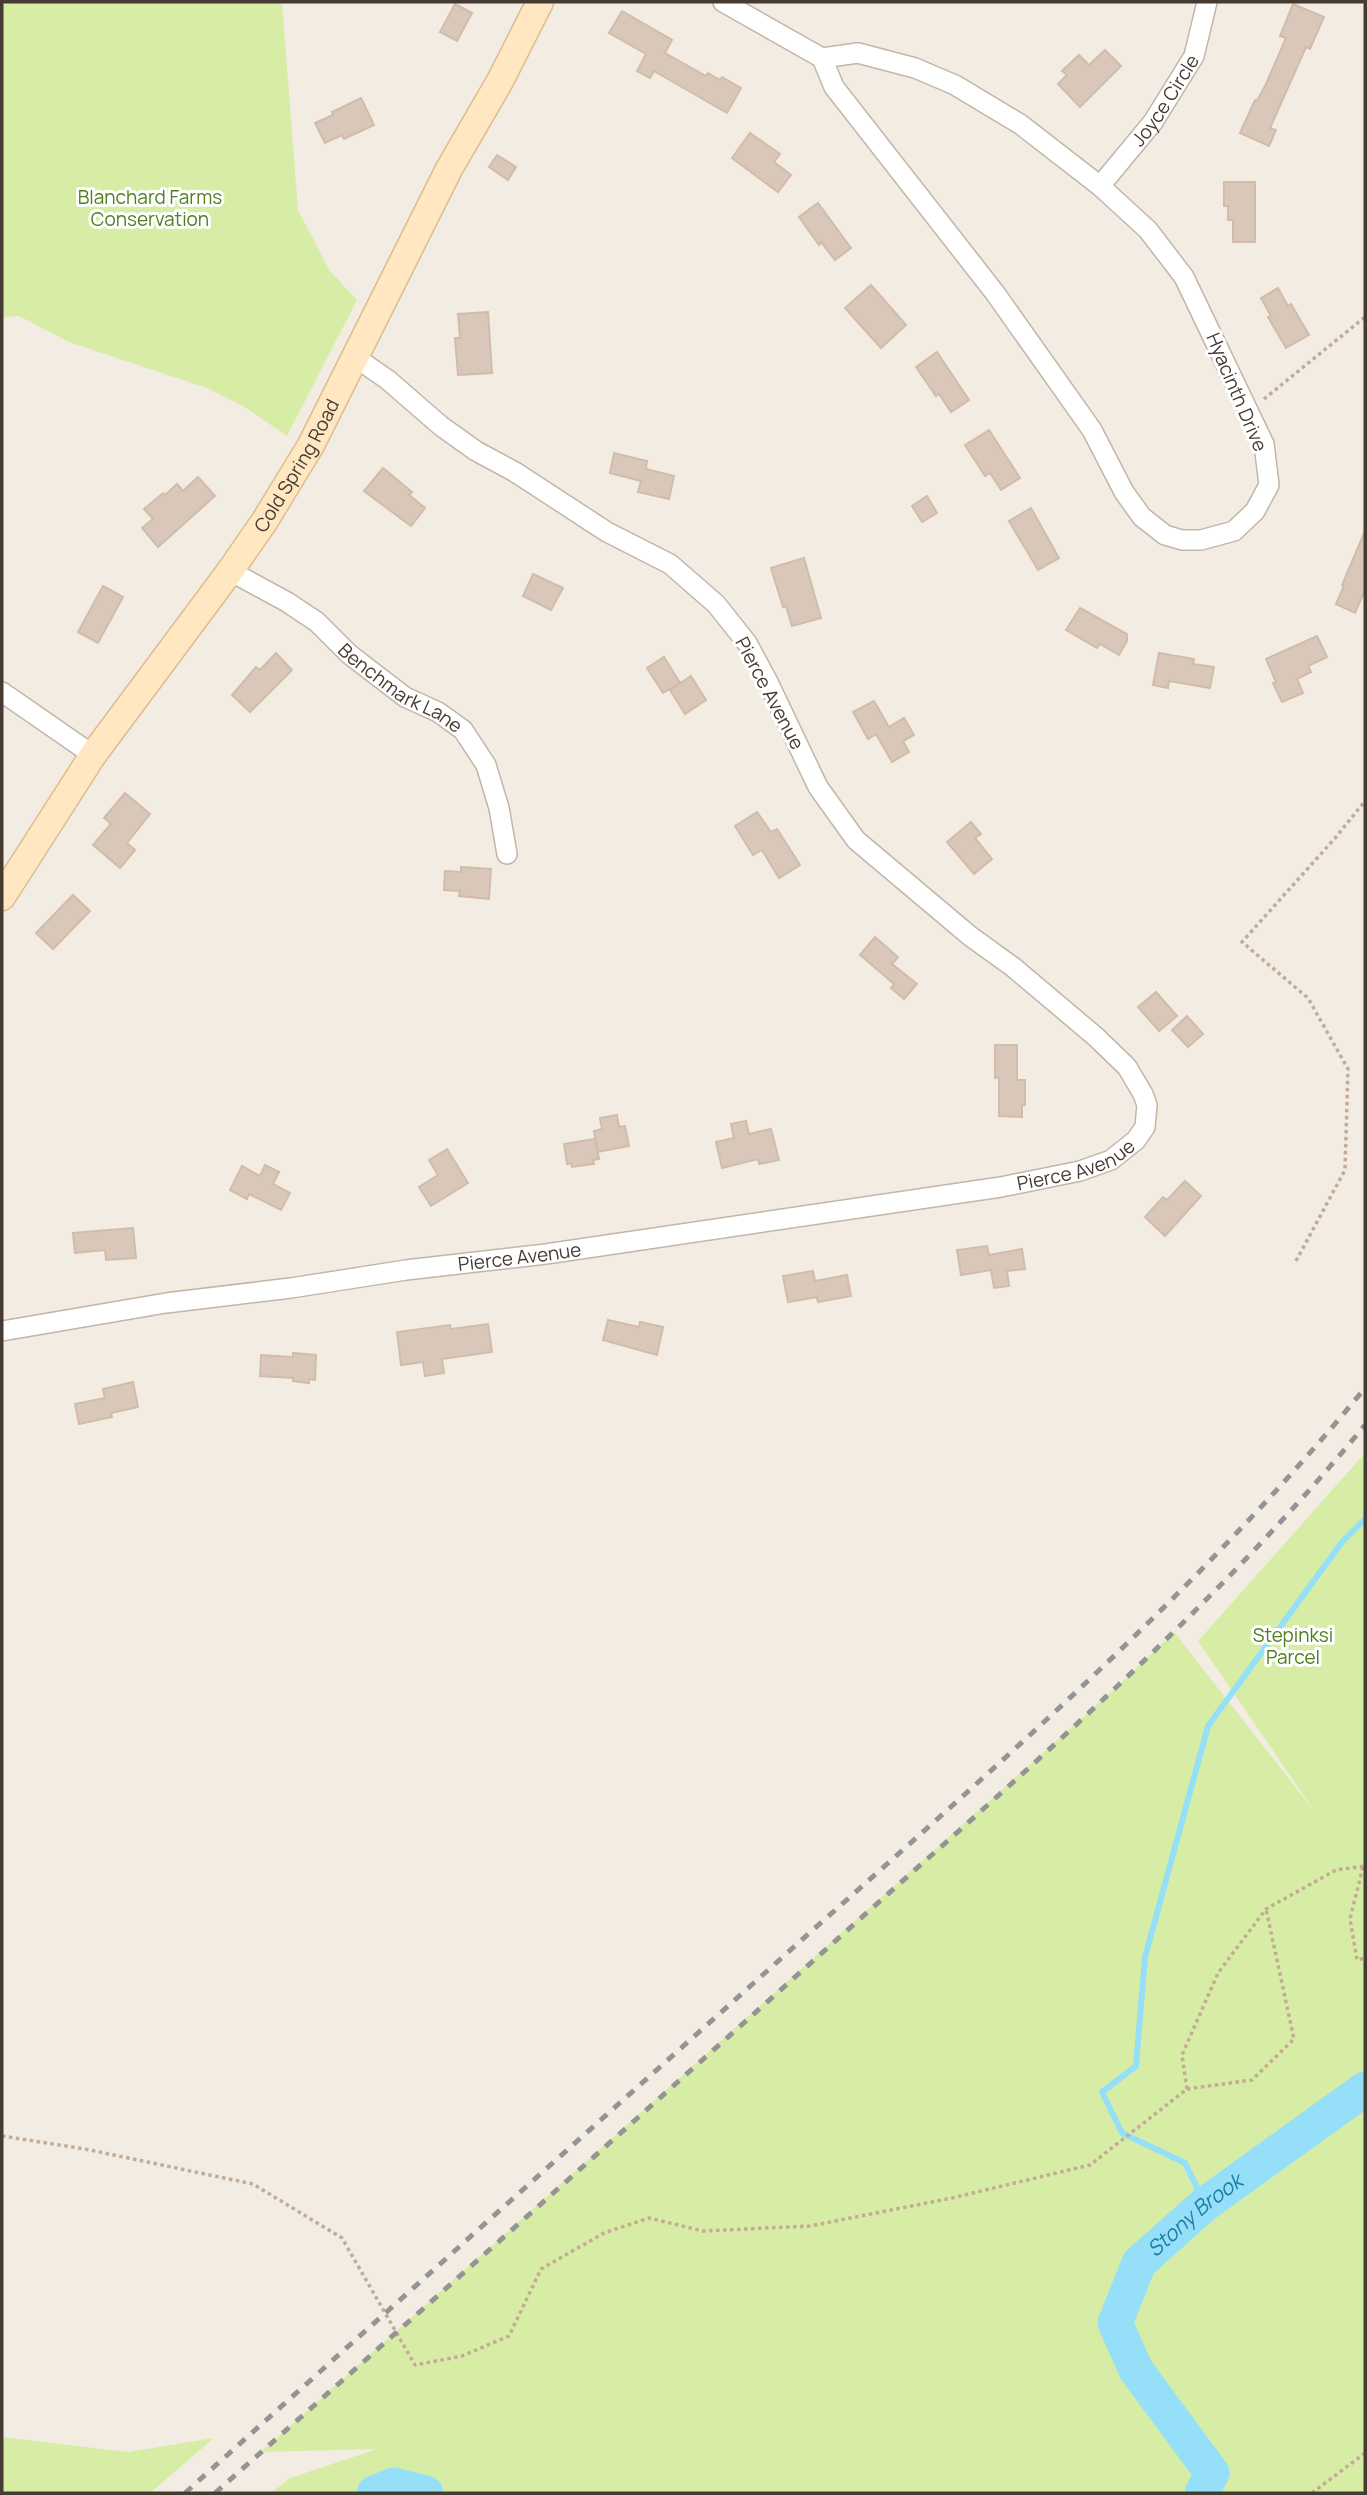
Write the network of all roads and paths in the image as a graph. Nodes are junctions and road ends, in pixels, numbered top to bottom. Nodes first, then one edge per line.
1 (540, 2) edge
2 (723, 2) edge
3 (1207, 2) edge
4 (822, 58) junction
5 (1100, 186) junction
6 (1365, 317) edge
7 (355, 357) junction
8 (1249, 412) junction
9 (230, 571) junction
10 (2, 692) edge
11 (93, 755) junction
12 (1365, 801) edge
13 (507, 854) dead end
14 (2, 897) edge
15 (1296, 1261) dead end
16 (2, 1331) edge
17 (1364, 1866) edge
18 (1266, 1909) junction
19 (1365, 1958) edge
20 (1187, 2089) junction
21 (2, 2136) edge
22 (1365, 2453) edge
23 (1312, 2493) edge

1 - 7 street, Cold Spring Road
2 - 4 street
3 - 5 street, Joyce Circle
4 - 5 street, Hyacinth Drive
4 - 8 street, Hyacinth Drive
5 - 8 street, Hyacinth Drive
6 - 8 path
7 - 9 street, Cold Spring Road
7 - 16 street, Pierce Avenue
9 - 11 street, Cold Spring Road
9 - 13 street, Benchmark Lane
10 - 11 street
11 - 14 street, Cold Spring Road
12 - 15 path
17 - 18 path
17 - 19 path
18 - 20 path
18 - 20 path
20 - 21 path
22 - 23 path

